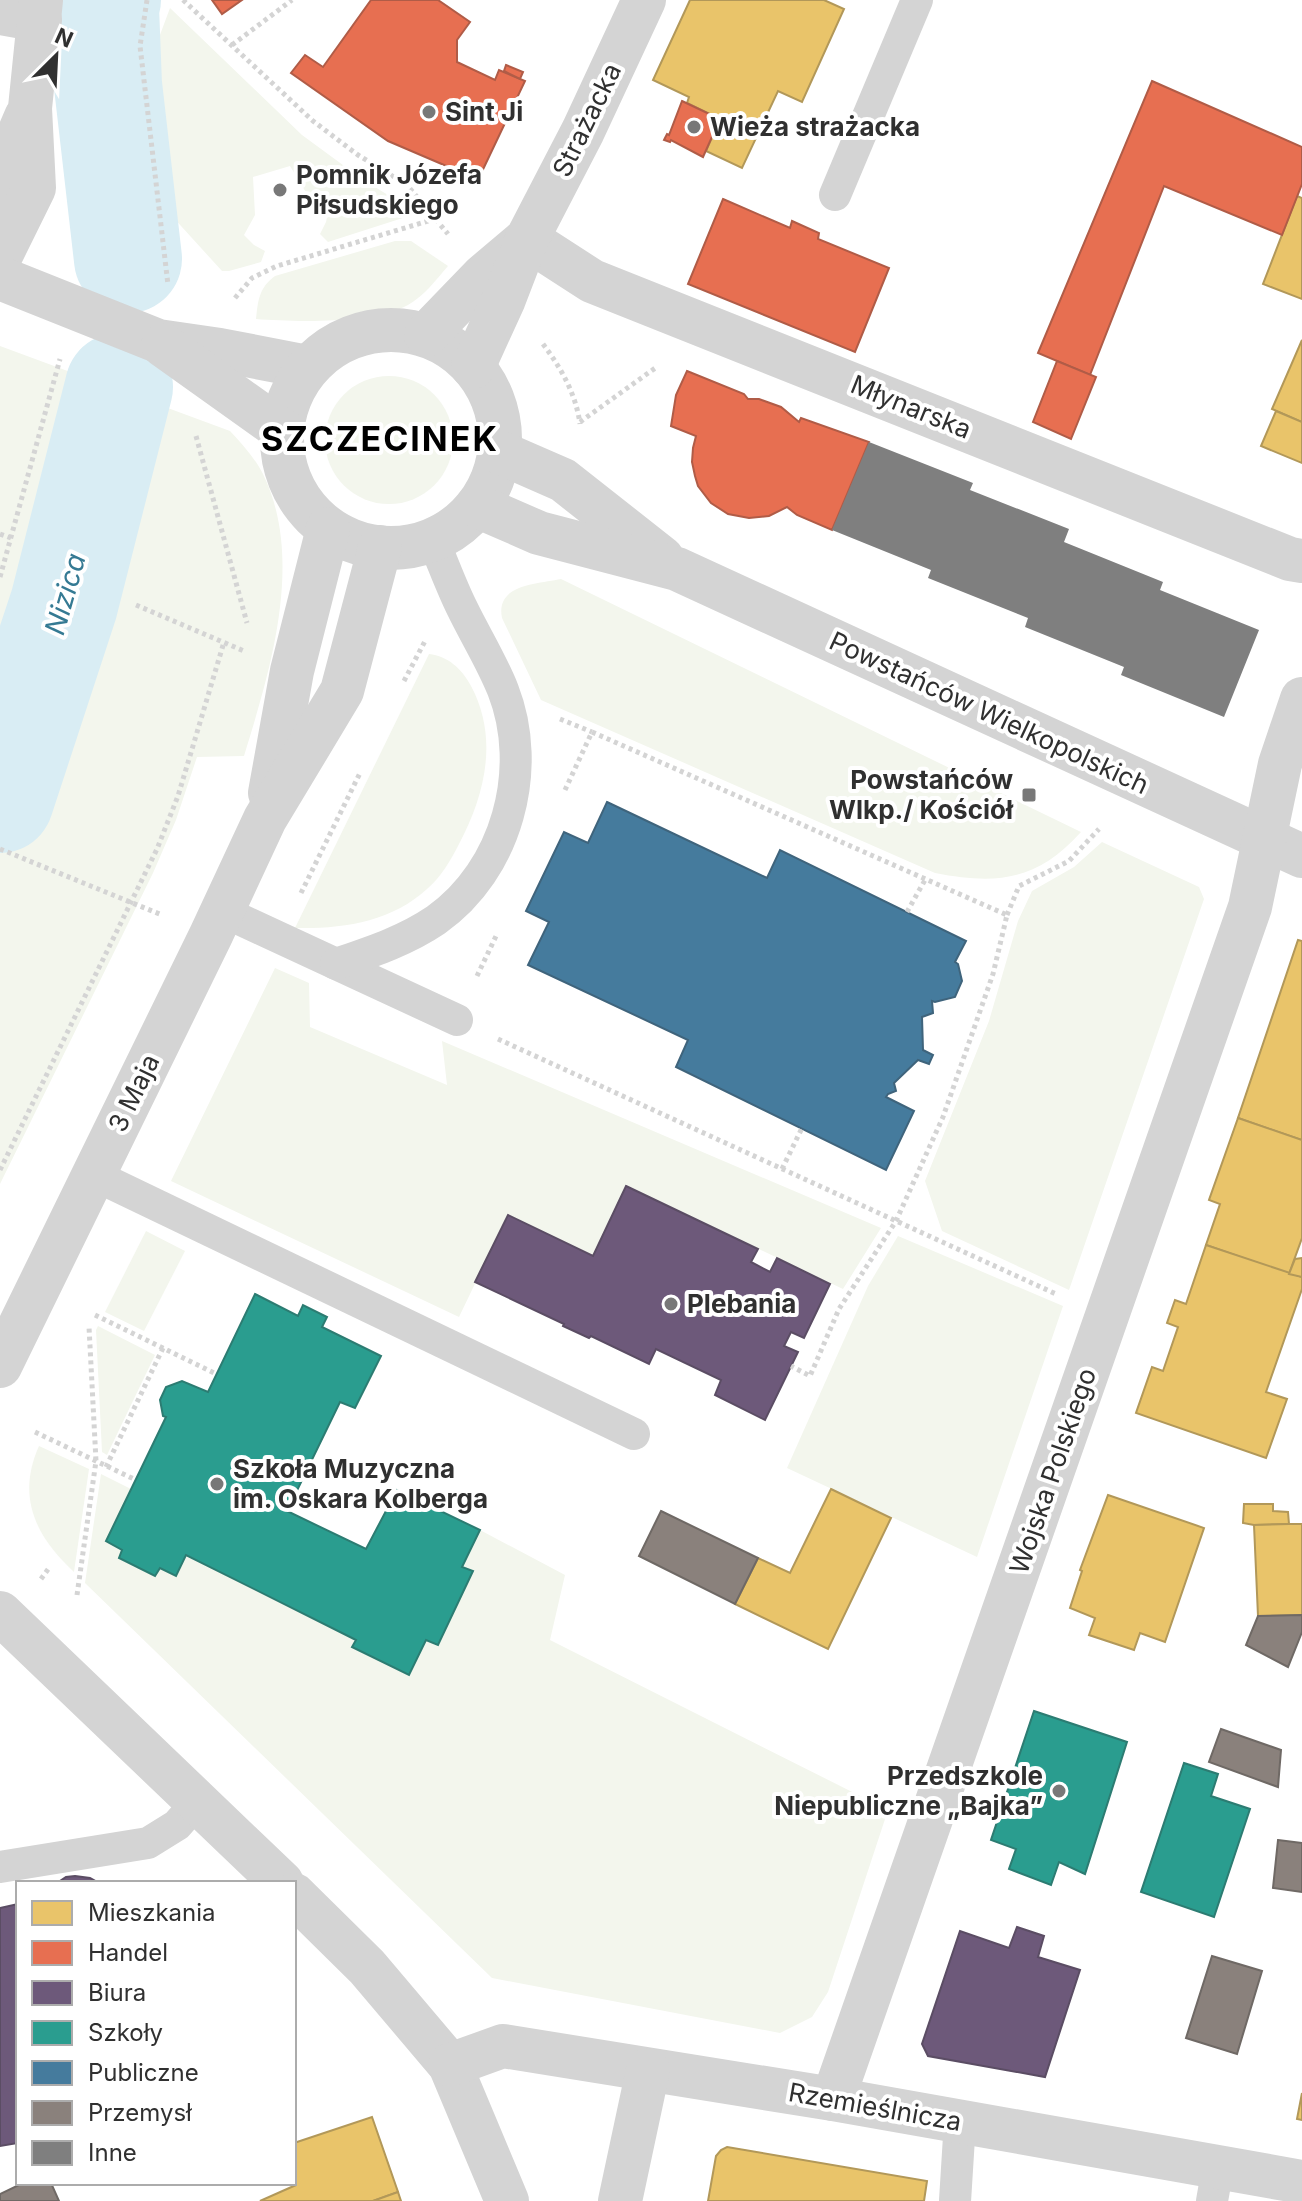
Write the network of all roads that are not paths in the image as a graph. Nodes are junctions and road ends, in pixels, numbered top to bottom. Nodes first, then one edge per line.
1 (644, 0) edge
2 (917, 0) edge
3 (27, 11) edge
4 (30, 108) junction
5 (0, 186) edge
6 (835, 195) dead end
7 (527, 239) junction
8 (0, 257) edge
9 (0, 278) edge
10 (426, 335) junction
11 (158, 341) junction
12 (308, 367) junction
13 (473, 367) junction
14 (282, 430) junction
15 (499, 452) junction
16 (477, 506) junction
17 (328, 529) junction
18 (433, 540) junction
19 (380, 547) junction
20 (1302, 561) edge
21 (677, 569) junction
22 (1302, 699) edge
23 (265, 819) junction
24 (1284, 848) edge
25 (222, 911) junction
26 (336, 964) junction
27 (457, 1020) road end
28 (94, 1175) junction
29 (0, 1366) edge
30 (634, 1434) dead end
31 (0, 1613) edge
32 (198, 1801) junction
33 (0, 1867) edge
34 (280, 1881) edge
35 (296, 1897) edge
36 (450, 2065) junction
37 (648, 2070) junction
38 (833, 2099) junction
39 (960, 2121) junction
40 (1302, 2182) edge
41 (1215, 2184) edge
42 (507, 2201) edge
43 (620, 2201) edge
44 (955, 2201) edge

1 - 7 street, Strażacka
2 - 6 lane
3 - 4 street
4 - 5 street
4 - 8 street
7 - 10 street, Strażacka
7 - 13 street, Strażacka
7 - 20 street, Młynarska
9 - 11 street
10 - 12 street
10 - 13 street
11 - 12 street
11 - 14 street
12 - 14 street
13 - 15 street
14 - 17 street
15 - 16 street
15 - 21 street, Powstańców Wielkopolskich
16 - 18 street
16 - 21 street, Powstańców Wielkopolskich
17 - 19 street
17 - 23 street, 3 Maja
18 - 19 street
18 - 26 lane
19 - 23 street, 3 Maja
21 - 24 street, Powstańców Wielkopolskich
22 - 24 street, Wojska Polskiego
23 - 25 street, 3 Maja
24 - 38 street, Wojska Polskiego
25 - 26 lane
25 - 28 street, 3 Maja
26 - 27 lane
28 - 29 street, 3 Maja
28 - 30 lane
31 - 32 street
32 - 33 lane
32 - 34 street
35 - 36 street
36 - 37 street, Rzemieślnicza
36 - 42 street
37 - 38 street, Rzemieślnicza
37 - 43 street
38 - 39 street, Rzemieślnicza
39 - 41 street, Rzemieślnicza
39 - 44 lane
40 - 41 street, Rzemieślnicza

